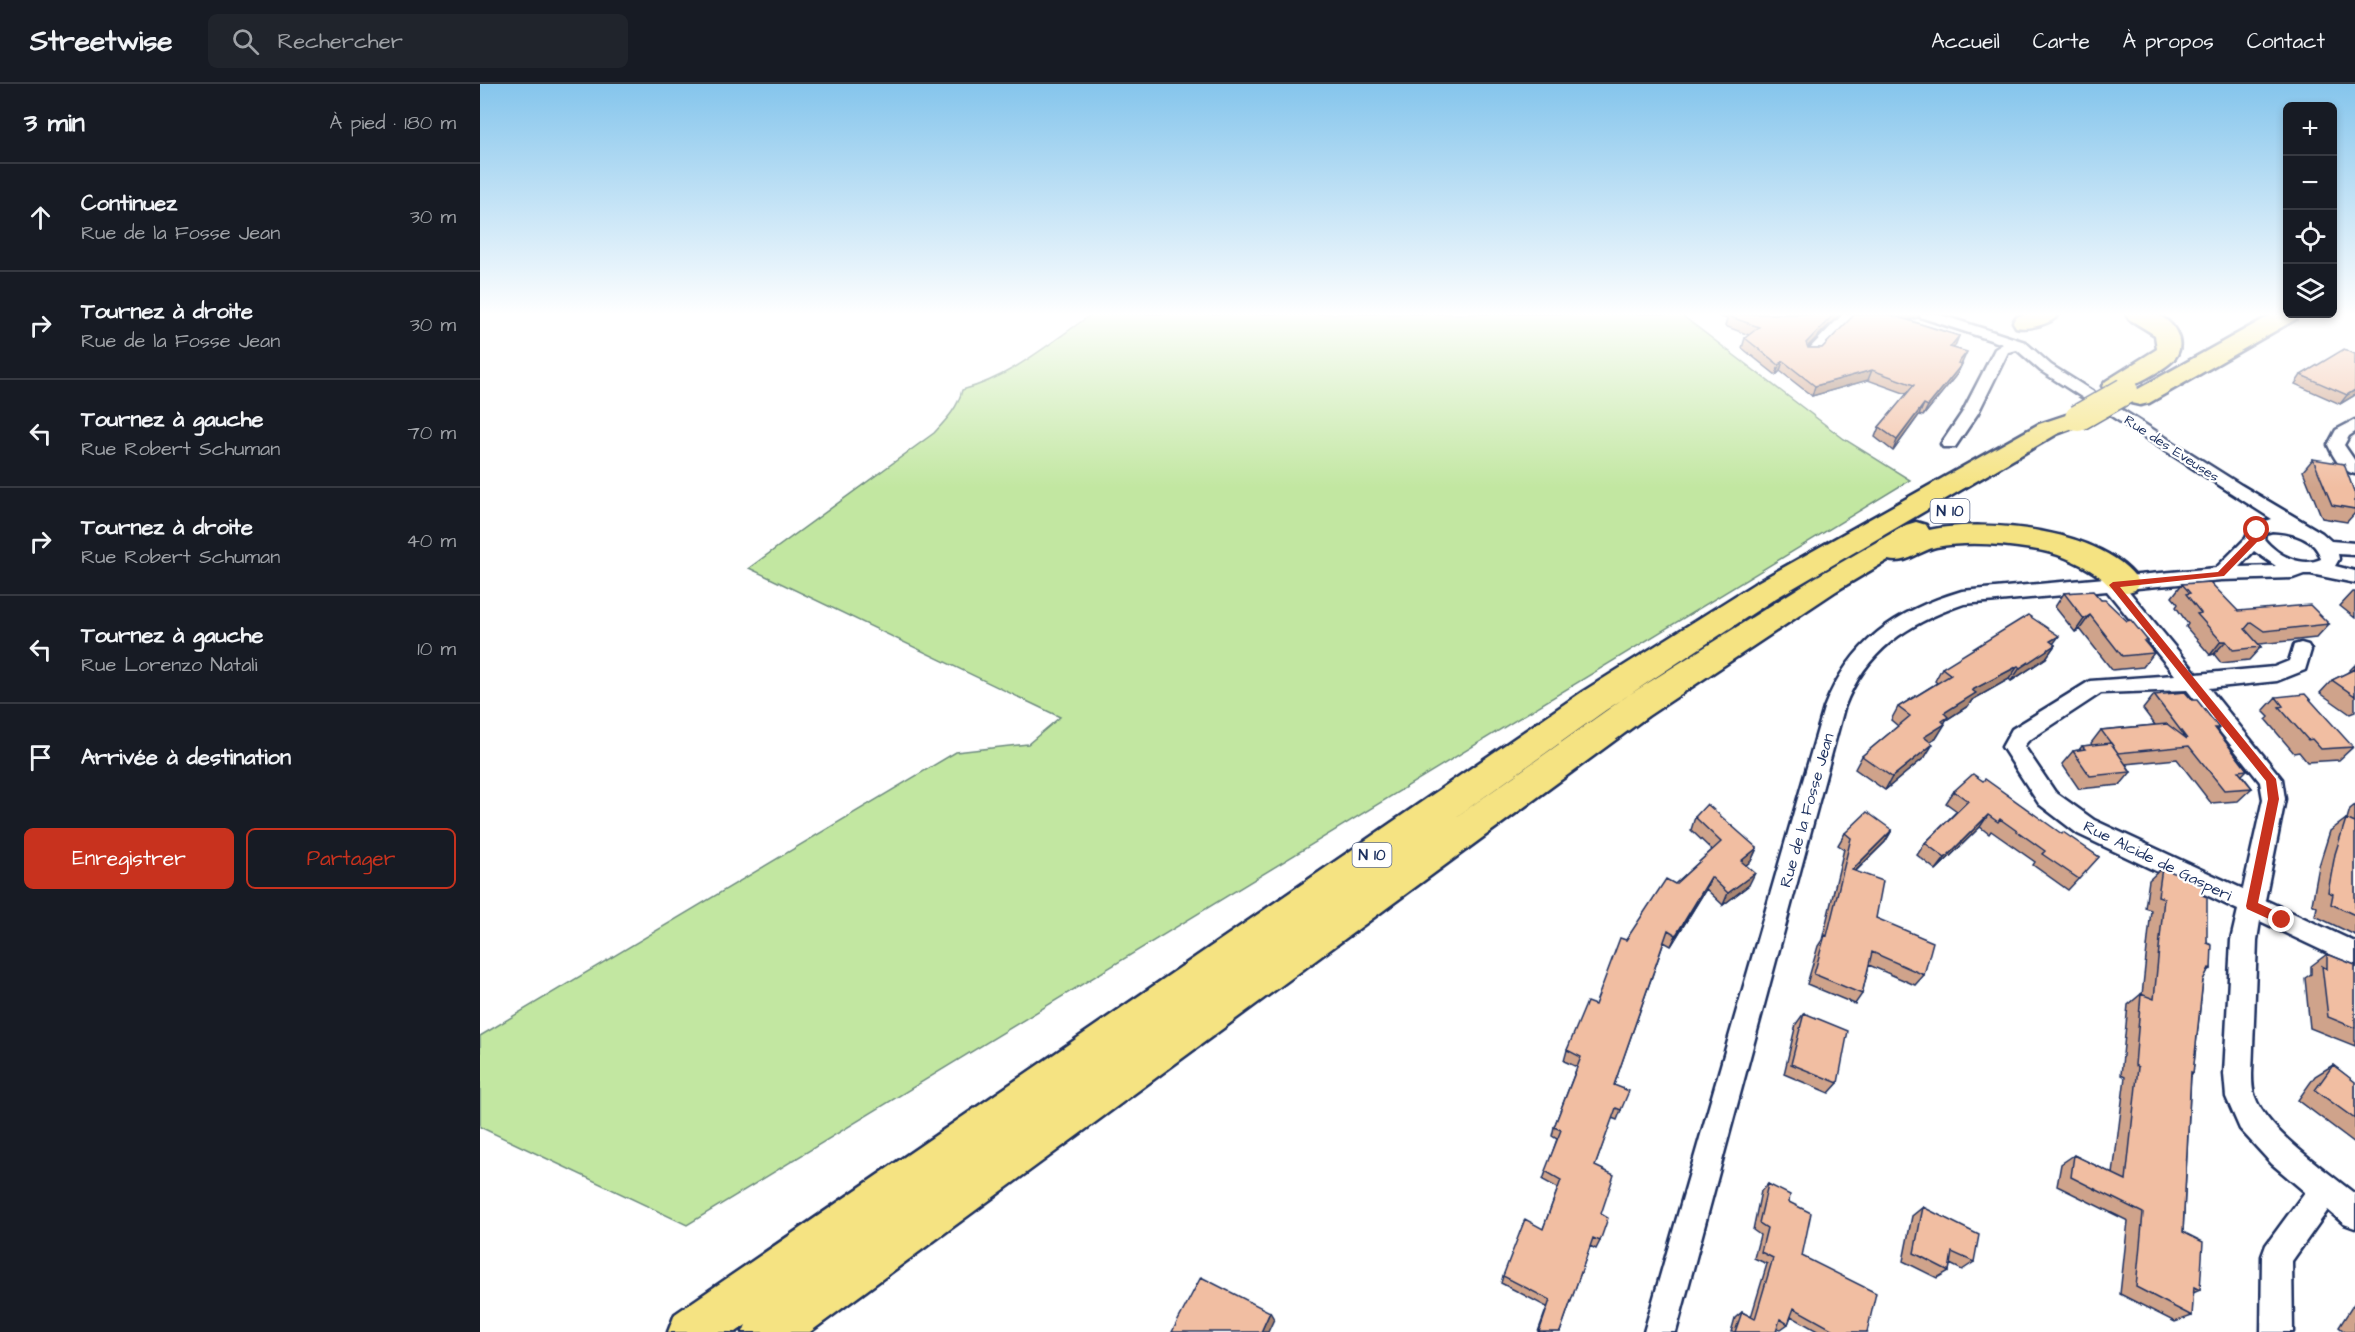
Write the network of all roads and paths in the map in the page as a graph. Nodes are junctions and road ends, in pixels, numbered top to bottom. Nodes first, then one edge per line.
1 (1990, 372) edge
2 (2053, 372) edge
3 (2147, 372) edge
4 (2159, 372) edge
5 (2167, 372) edge
6 (2126, 392) junction
7 (2072, 421) junction
8 (2355, 425) edge
9 (1949, 444) dead end
10 (2355, 469) edge
11 (2235, 489) junction
12 (2310, 535) junction
13 (2254, 537) junction
14 (2355, 549) edge
15 (2329, 554) junction
16 (2355, 559) edge
17 (2307, 567) junction
18 (2355, 568) edge
19 (2220, 574) junction
20 (2355, 577) edge
21 (2119, 584) junction
22 (1807, 597) junction
23 (2301, 650) dead end
24 (2193, 682) junction
25 (2252, 906) junction
26 (2355, 954) edge
27 (2325, 1190) junction
28 (2355, 1213) edge
29 (693, 1332) edge
30 (768, 1332) edge
31 (1660, 1332) edge
32 (2277, 1332) edge

1 - 9 street
2 - 11 street, Rue des Eveuses
3 - 6 main road
4 - 6 main road, N 10
5 - 6 main road, N 10
6 - 7 main road, N 10
7 - 22 main road, N 10
7 - 29 main road, N 10
8 - 10 street
11 - 12 street, Rue des Eveuses
11 - 13 street, Rue des Eveuses
12 - 13 street
12 - 15 street
13 - 17 street
13 - 19 street
14 - 15 street
15 - 16 street
15 - 17 street
15 - 18 street
17 - 19 street, Rue de la Fosse Jean
17 - 20 street
19 - 21 street, Rue de la Fosse Jean
21 - 22 main road
21 - 24 street
21 - 31 street, Rue de la Fosse Jean
22 - 30 main road, N 10
23 - 24 street
24 - 25 street
24 - 25 street, Rue Alcide de Gasperi
25 - 26 street
25 - 27 street
27 - 28 street
27 - 32 street

